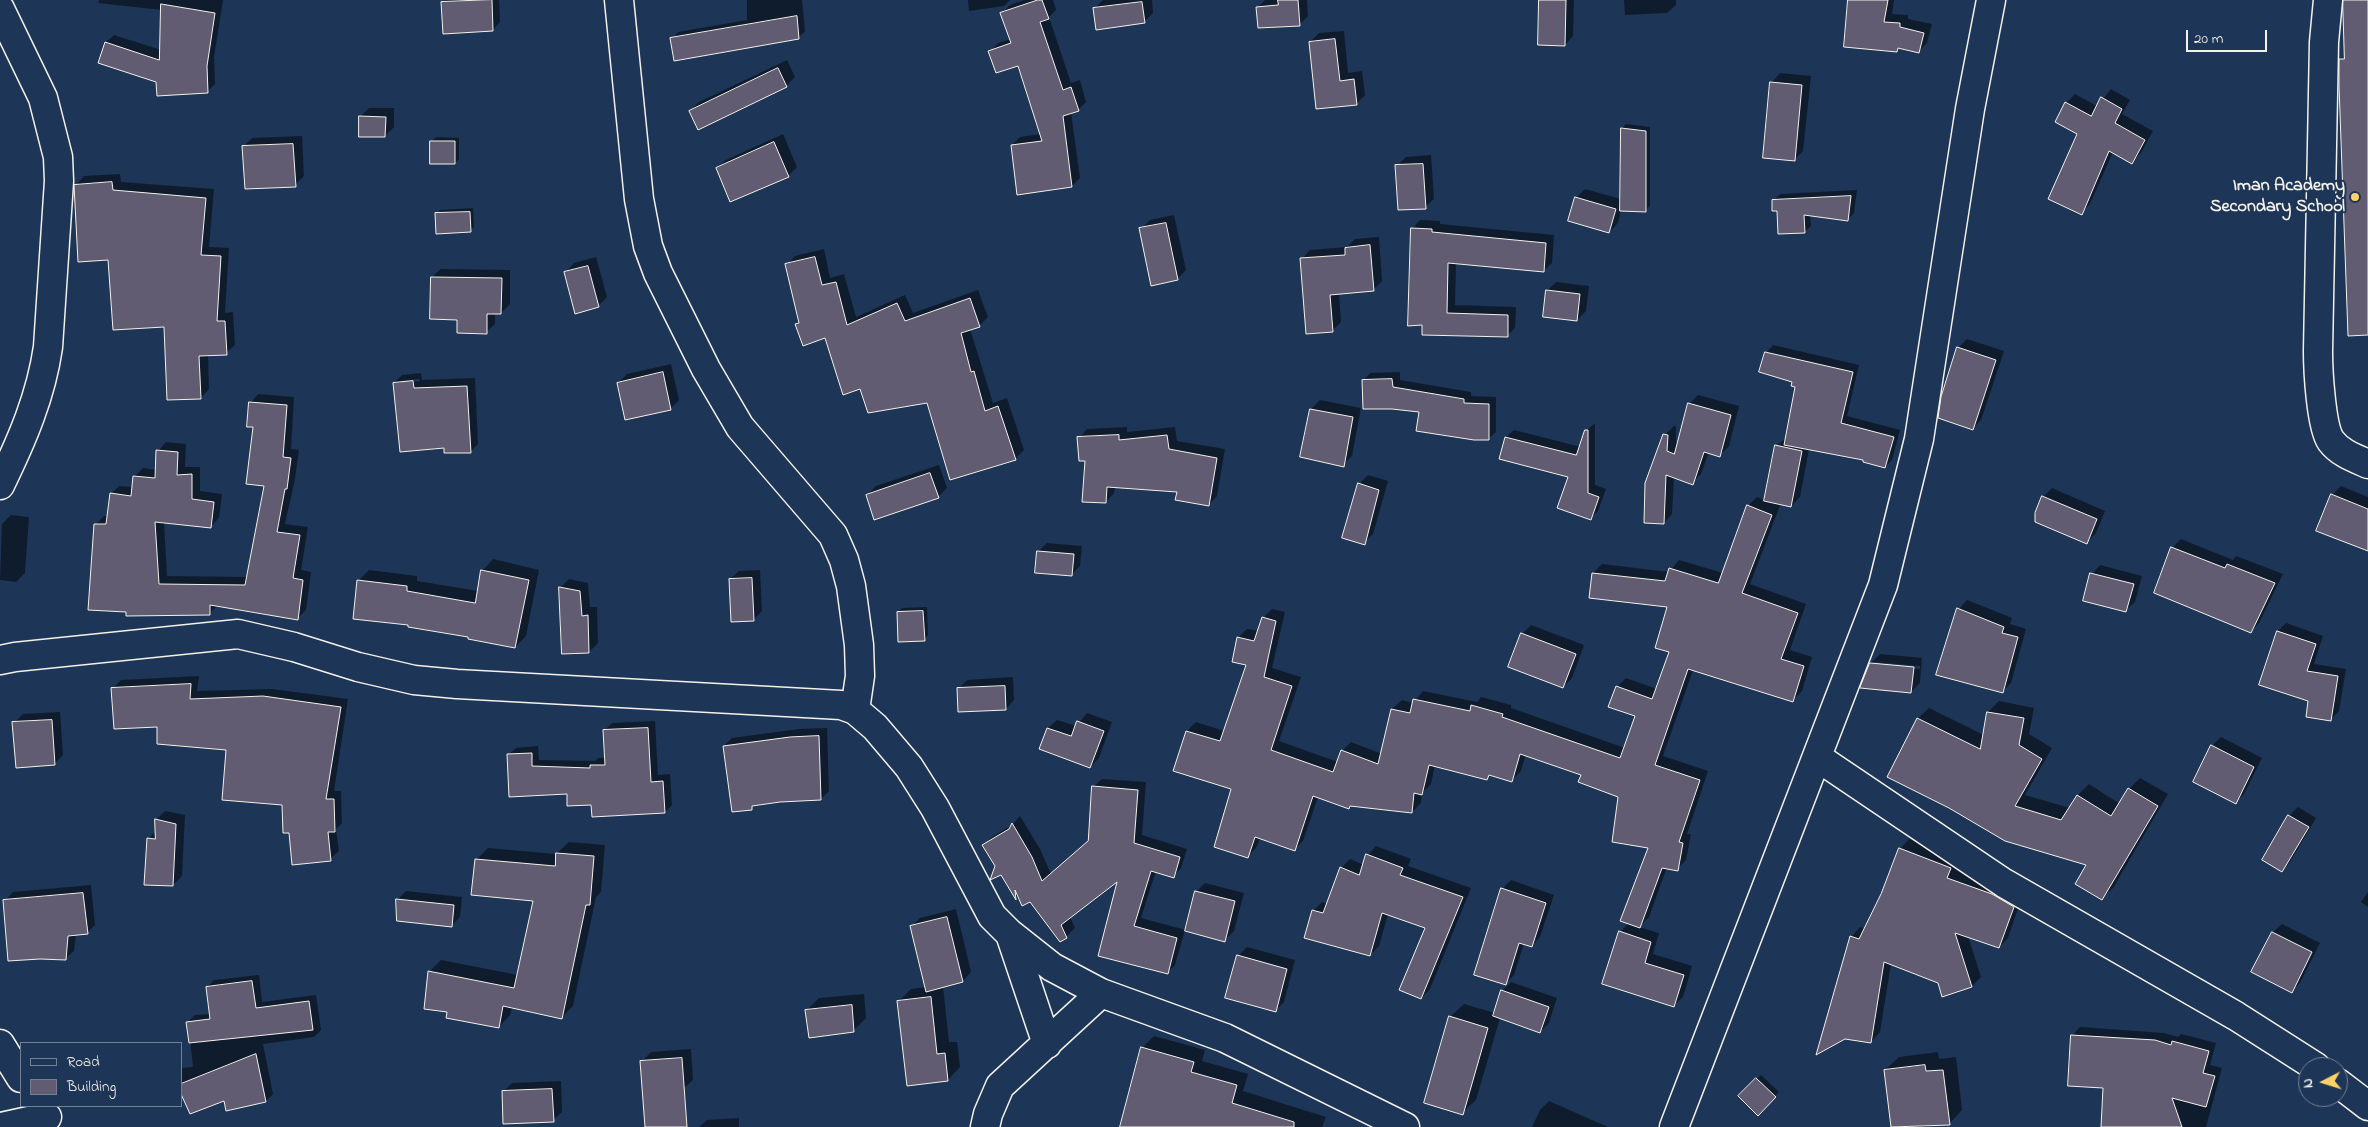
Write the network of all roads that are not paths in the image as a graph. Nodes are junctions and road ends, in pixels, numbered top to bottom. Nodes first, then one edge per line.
1 (620, 0) edge
2 (1991, 0) edge
3 (2328, 0) edge
4 (0, 8) edge
5 (2368, 464) edge
6 (0, 485) edge
7 (0, 660) edge
8 (855, 710) junction
9 (1817, 757) junction
10 (1009, 933) junction
11 (1101, 993) junction
12 (0, 1044) edge
13 (1047, 1044) junction
14 (2300, 1057) edge
15 (20, 1076) edge
16 (2348, 1091) edge
17 (2368, 1106) edge
18 (47, 1117) edge
19 (1, 1127) edge
20 (986, 1127) edge
21 (1405, 1127) edge
22 (1674, 1127) edge

1 - 8 street
2 - 9 street
3 - 5 street
4 - 6 street
7 - 8 street
8 - 10 street
9 - 14 street
9 - 22 street
10 - 11 street
10 - 13 street
11 - 13 street
11 - 21 street
12 - 15 street
13 - 20 street
16 - 17 street
18 - 19 street

